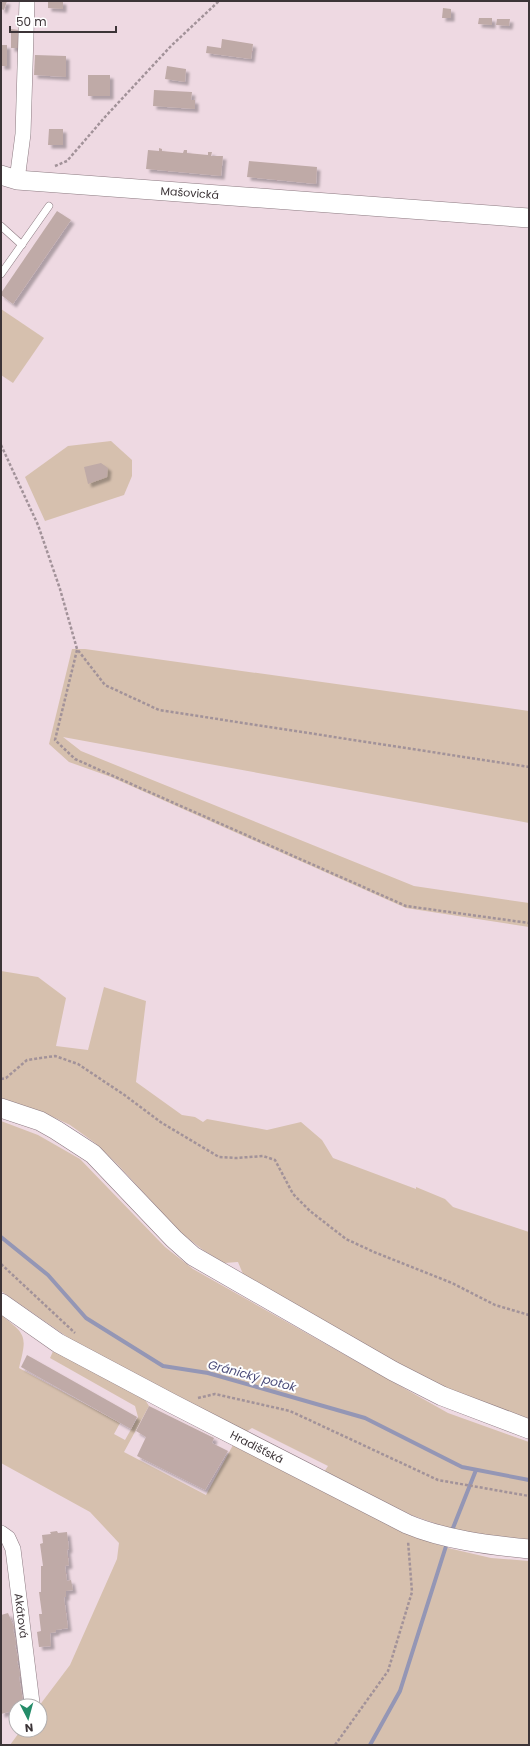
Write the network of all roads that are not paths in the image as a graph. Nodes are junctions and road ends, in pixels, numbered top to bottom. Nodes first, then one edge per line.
1 (27, 1) edge
2 (9, 178) edge
3 (49, 206) dead end
4 (529, 218) edge
5 (1, 226) edge
6 (22, 245) junction
7 (1, 274) edge
8 (1, 1108) edge
9 (1, 1303) edge
10 (529, 1429) edge
11 (1, 1533) edge
12 (529, 1549) edge
13 (31, 1698) edge

1 - 2 street, Mašovická
2 - 4 street, Mašovická
3 - 6 lane
5 - 6 lane
6 - 7 lane
8 - 10 street
9 - 12 street, Hradišťská
11 - 13 street, Akátová

